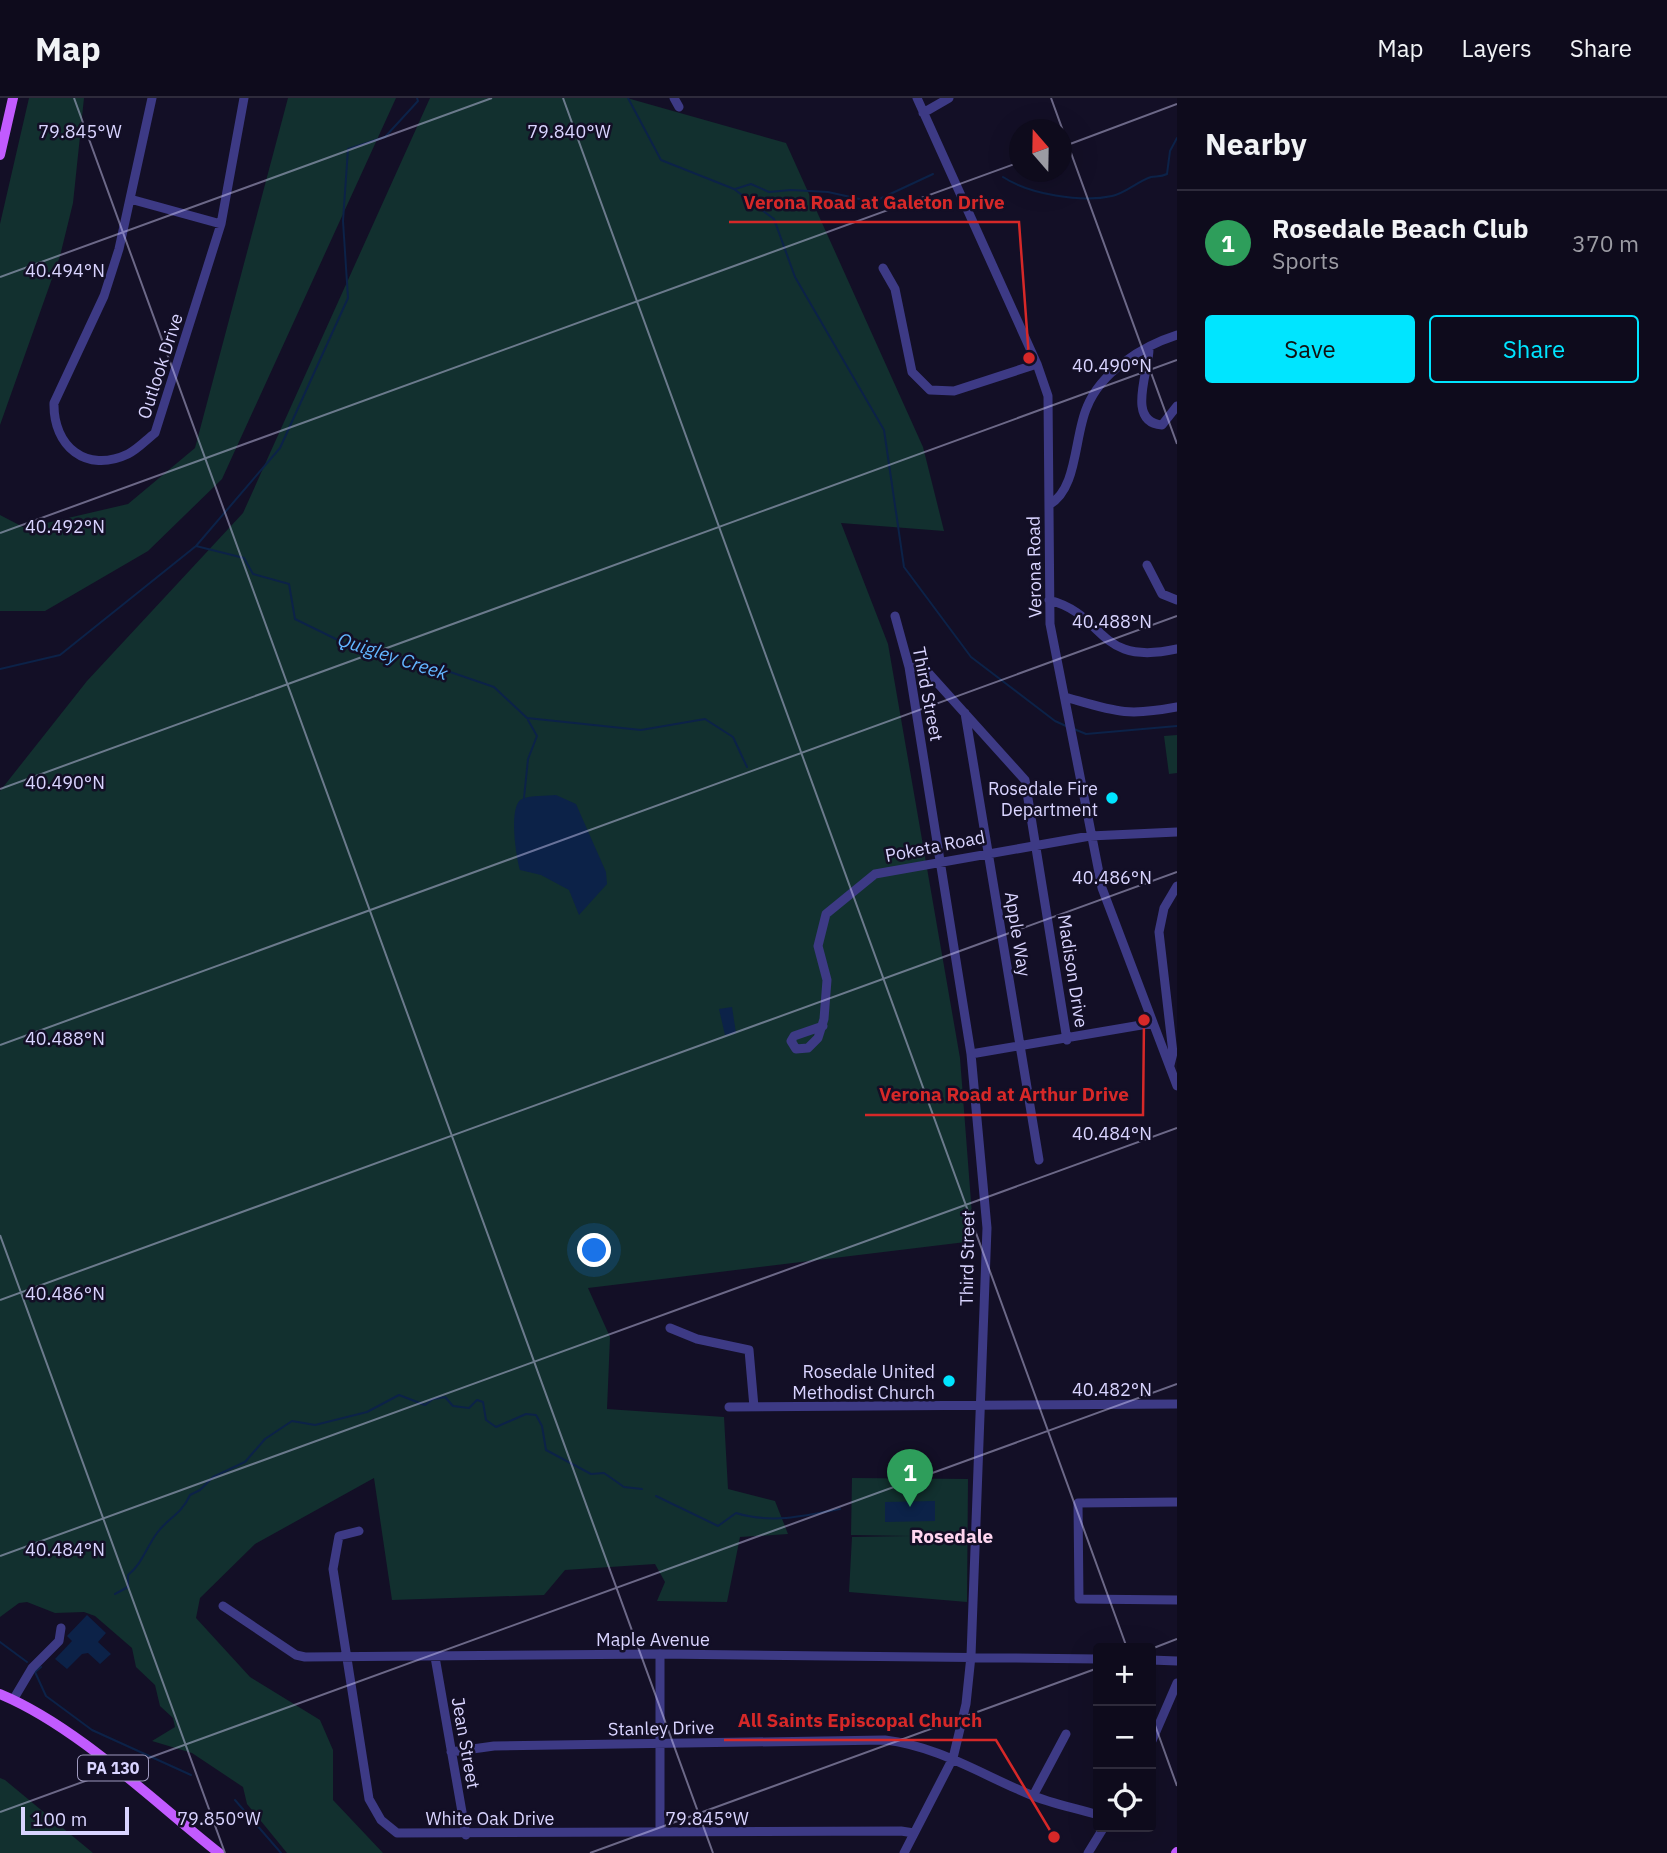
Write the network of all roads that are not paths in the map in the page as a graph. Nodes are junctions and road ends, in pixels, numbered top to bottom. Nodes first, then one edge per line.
1 (13, 98) edge
2 (152, 98) edge
3 (244, 98) edge
4 (917, 98) edge
5 (949, 98) edge
6 (923, 113) junction
7 (0, 155) edge
8 (130, 199) junction
9 (221, 224) junction
10 (883, 268) dead end
11 (1177, 335) edge
12 (1149, 348) junction
13 (1037, 364) junction
14 (1177, 406) edge
15 (1049, 505) junction
16 (1147, 565) dead end
17 (1049, 600) junction
18 (1177, 600) edge
19 (895, 616) dead end
20 (1177, 649) edge
21 (909, 667) junction
22 (1065, 697) junction
23 (1177, 707) edge
24 (965, 713) junction
25 (1177, 832) edge
26 (1090, 836) junction
27 (1037, 844) junction
28 (989, 852) junction
29 (940, 860) junction
30 (1177, 886) edge
31 (1153, 1023) junction
32 (823, 1026) dead end
33 (1067, 1040) junction
34 (1020, 1048) junction
35 (971, 1054) junction
36 (1170, 1067) junction
37 (1177, 1086) edge
38 (1039, 1160) dead end
39 (670, 1328) dead end
40 (1177, 1404) edge
41 (979, 1405) junction
42 (729, 1407) dead end
43 (754, 1407) junction
44 (1177, 1502) edge
45 (359, 1531) dead end
46 (1177, 1600) edge
47 (223, 1605) dead end
48 (61, 1628) dead end
49 (660, 1654) junction
50 (971, 1656) junction
51 (435, 1657) junction
52 (347, 1658) junction
53 (1093, 1659) edge
54 (1156, 1660) edge
55 (1177, 1661) edge
56 (1177, 1683) edge
57 (0, 1694) edge
58 (13, 1700) junction
59 (1156, 1731) edge
60 (1066, 1734) dead end
61 (660, 1744) junction
62 (451, 1752) junction
63 (953, 1758) junction
64 (1032, 1796) junction
65 (1093, 1814) edge
66 (660, 1832) junction
67 (1101, 1832) edge
68 (914, 1833) junction
69 (466, 1835) junction
70 (219, 1853) edge
71 (904, 1853) edge
72 (1088, 1853) edge

1 - 7 main road
2 - 8 street, Outlook Drive
3 - 9 street, Outlook Drive
4 - 6 street, Verona Road
5 - 6 street
6 - 13 street, Verona Road
8 - 9 street
8 - 9 street, Outlook Drive
10 - 13 street
11 - 12 street
12 - 14 street
12 - 15 street
13 - 15 street, Verona Road
15 - 17 street, Verona Road
16 - 18 street
17 - 20 street
17 - 22 street, Verona Road
19 - 21 street, Third Street
21 - 24 street, Madison Drive
21 - 29 street, Third Street
22 - 23 street
22 - 26 street, Verona Road
24 - 27 street, Madison Drive
24 - 28 street, Apple Way
25 - 26 street, Poketa Road
26 - 27 street, Poketa Road
26 - 31 street, Verona Road
27 - 28 street, Poketa Road
27 - 33 street, Madison Drive
28 - 29 street, Poketa Road
28 - 34 street, Apple Way
29 - 32 street, Poketa Road
29 - 35 street, Third Street
30 - 36 street
31 - 33 street
31 - 36 street, Verona Road
33 - 34 street
34 - 35 street
34 - 38 street, Apple Way
35 - 41 street, Third Street
36 - 37 street, Verona Road
39 - 43 street
40 - 41 street
41 - 43 street
41 - 50 street, Third Street
42 - 43 street
44 - 46 street
45 - 52 street, White Oak Drive
47 - 52 street, Maple Avenue
48 - 58 street
49 - 50 street, Maple Avenue
49 - 51 street, Maple Avenue
49 - 61 street
50 - 53 street, Maple Avenue
50 - 63 street, Third Street
51 - 52 street, Maple Avenue
51 - 62 street, Jean Street
52 - 69 street, White Oak Drive
54 - 55 street
56 - 59 street
57 - 58 main road, PA 130
58 - 70 main road, PA 130
60 - 64 street
61 - 62 street, Stanley Drive
61 - 63 street, Stanley Drive
61 - 66 street
62 - 69 street, Jean Street
63 - 64 street, Stanley Drive
63 - 68 street, Third Street
64 - 65 street, Stanley Drive
66 - 68 street, White Oak Drive
66 - 69 street, White Oak Drive
67 - 72 street
68 - 71 street, Third Street

